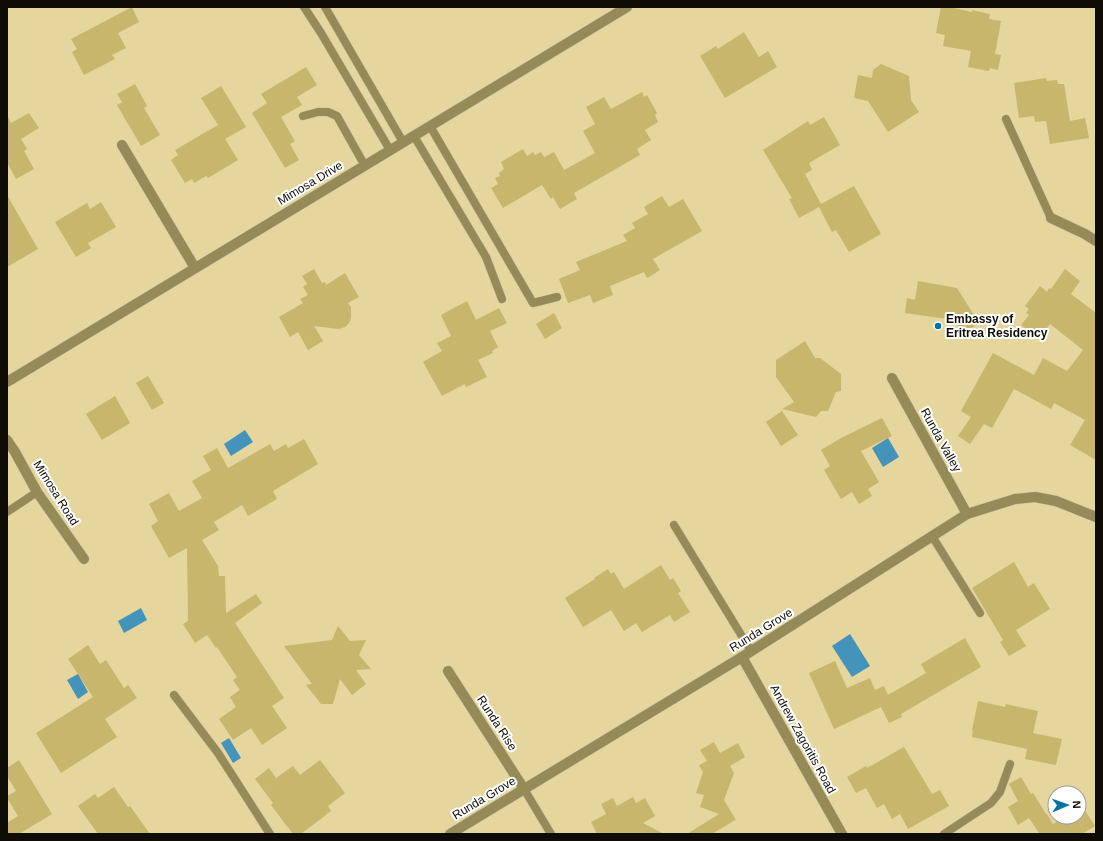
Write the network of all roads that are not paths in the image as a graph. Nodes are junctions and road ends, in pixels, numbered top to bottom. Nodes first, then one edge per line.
1 (304, 7) edge
2 (325, 7) edge
3 (627, 7) edge
4 (613, 11) edge
5 (303, 116) dead end
6 (1006, 119) dead end
7 (430, 126) junction
8 (414, 136) junction
9 (403, 142) junction
10 (122, 146) dead end
11 (390, 150) junction
12 (365, 166) junction
13 (1051, 218) joint
14 (1096, 241) edge
15 (195, 268) junction
16 (557, 297) dead end
17 (502, 299) dead end
18 (892, 378) dead end
19 (7, 382) edge
20 (7, 440) edge
21 (37, 492) junction
22 (7, 512) edge
23 (967, 514) junction
24 (1096, 517) edge
25 (674, 525) dead end
26 (932, 536) junction
27 (84, 560) dead end
28 (980, 613) dead end
29 (751, 651) junction
30 (742, 657) junction
31 (448, 671) dead end
32 (174, 695) dead end
33 (1010, 764) dead end
34 (524, 789) junction
35 (270, 834) edge
36 (450, 834) edge
37 (551, 834) edge
38 (842, 834) edge
39 (944, 834) edge

1 - 11 lane
2 - 9 lane
3 - 4 street, Mimosa Drive
4 - 7 street, Mimosa Drive
5 - 12 lane
6 - 13 lane
7 - 8 street, Mimosa Drive
7 - 16 lane
8 - 9 street, Mimosa Drive
8 - 17 lane
9 - 11 street, Mimosa Drive
10 - 15 street
11 - 12 street, Mimosa Drive
12 - 15 street, Mimosa Drive
13 - 14 street
15 - 19 street, Mimosa Drive
18 - 23 street, Runda Valley
20 - 21 street, Mimosa Road
21 - 22 lane
21 - 27 street, Mimosa Road
23 - 24 street, Runda Grove
23 - 26 street, Runda Grove
25 - 29 lane
26 - 28 lane
26 - 29 street, Runda Grove
29 - 30 street, Runda Grove
30 - 34 street, Runda Grove
30 - 38 street, Andrew Zagoritis Road
31 - 34 street, Runda Rise
32 - 35 lane
33 - 39 lane
34 - 36 street, Runda Grove
34 - 37 lane

